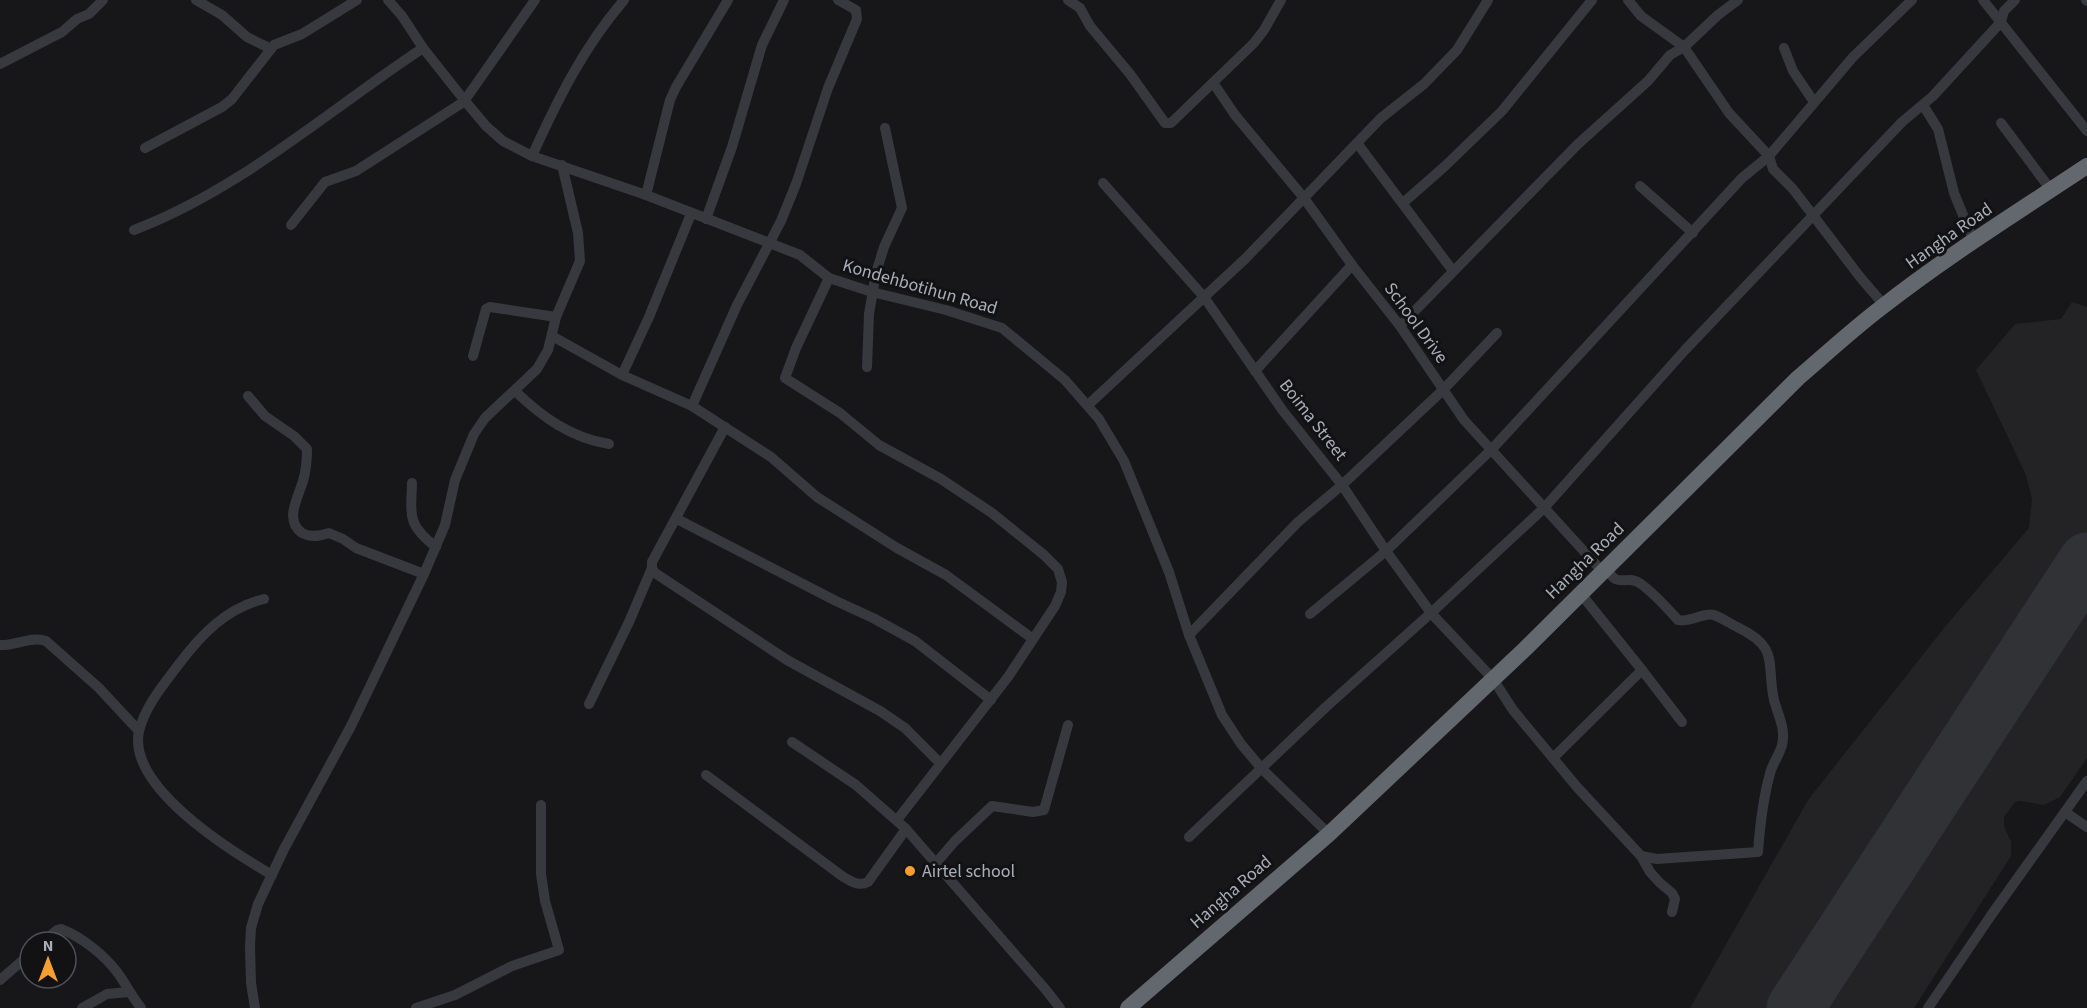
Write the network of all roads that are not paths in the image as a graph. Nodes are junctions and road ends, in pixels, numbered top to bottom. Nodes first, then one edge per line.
1 (103, 0) edge
2 (196, 0) edge
3 (357, 0) edge
4 (388, 0) edge
5 (535, 0) edge
6 (624, 0) edge
7 (728, 0) edge
8 (784, 0) edge
9 (838, 0) edge
10 (1068, 0) edge
11 (1281, 0) edge
12 (1592, 0) edge
13 (1628, 0) edge
14 (1738, 0) edge
15 (1912, 0) edge
16 (1983, 0) edge
17 (2015, 0) edge
18 (1482, 2) edge
19 (2001, 21) junction
20 (1684, 47) junction
21 (423, 48) junction
22 (1784, 48) dead end
23 (270, 49) junction
24 (0, 64) edge
25 (1214, 84) junction
26 (465, 101) junction
27 (1814, 102) junction
28 (1923, 105) junction
29 (2001, 123) dead end
30 (885, 128) dead end
31 (2087, 131) edge
32 (1357, 142) junction
33 (145, 148) dead end
34 (532, 156) junction
35 (1769, 156) junction
36 (562, 165) junction
37 (2087, 166) edge
38 (1103, 183) dead end
39 (1640, 186) dead end
40 (2051, 190) junction
41 (646, 195) junction
42 (1304, 198) junction
43 (1402, 203) junction
44 (691, 214) junction
45 (1814, 215) junction
46 (706, 219) junction
47 (291, 225) dead end
48 (134, 230) dead end
49 (1693, 233) junction
50 (1974, 242) junction
51 (769, 244) junction
52 (1352, 265) junction
53 (1452, 271) junction
54 (829, 278) junction
55 (872, 292) junction
56 (1204, 297) junction
57 (1884, 305) junction
58 (556, 318) junction
59 (1400, 326) junction
60 (1497, 333) dead end
61 (552, 336) junction
62 (473, 356) dead end
63 (867, 367) dead end
64 (1255, 371) junction
65 (622, 375) junction
66 (1443, 390) junction
67 (515, 391) junction
68 (248, 396) dead end
69 (1088, 405) junction
70 (692, 406) junction
71 (725, 427) junction
72 (609, 444) dead end
73 (1492, 449) junction
74 (412, 483) dead end
75 (1342, 485) junction
76 (1544, 508) junction
77 (677, 519) junction
78 (436, 547) junction
79 (1386, 551) junction
80 (652, 568) junction
81 (1604, 569) junction
82 (424, 574) junction
83 (1581, 594) junction
84 (264, 599) dead end
85 (1431, 613) junction
86 (1310, 614) dead end
87 (1190, 635) junction
88 (1033, 639) junction
89 (0, 645) edge
90 (1641, 670) junction
91 (1492, 679) junction
92 (991, 700) junction
93 (589, 704) dead end
94 (1682, 722) dead end
95 (1068, 725) dead end
96 (139, 731) junction
97 (792, 742) dead end
98 (1553, 758) junction
99 (940, 763) junction
100 (1262, 769) junction
101 (706, 775) dead end
102 (2087, 782) edge
103 (541, 805) dead end
104 (2065, 812) junction
105 (897, 820) junction
106 (2087, 827) edge
107 (906, 829) junction
108 (1329, 834) junction
109 (1189, 837) dead end
110 (1641, 856) junction
111 (936, 863) junction
112 (272, 875) junction
113 (1672, 912) dead end
114 (78, 939) edge
115 (18, 964) edge
116 (0, 980) edge
117 (129, 992) junction
118 (82, 1008) edge
119 (141, 1008) edge
120 (255, 1008) edge
121 (417, 1008) edge
122 (1060, 1008) edge
123 (1128, 1008) edge
124 (1928, 1008) edge

1 - 24 street
2 - 23 street
3 - 23 street
4 - 21 street, Kondehbotihun Road
5 - 26 street
6 - 34 street
7 - 41 street
8 - 46 street
9 - 51 street
10 - 25 street
11 - 25 street
12 - 43 street
13 - 20 street
14 - 20 street
15 - 27 street
16 - 19 street
17 - 19 street
18 - 32 street
19 - 28 street
19 - 31 street
20 - 35 street
20 - 53 street
21 - 26 street, Kondehbotihun Road
21 - 48 street
22 - 27 street
23 - 33 street
25 - 42 street, School Drive
26 - 34 street, Kondehbotihun Road
26 - 47 street
27 - 35 street
28 - 45 street
28 - 50 street
29 - 40 street
30 - 55 street
32 - 42 street
32 - 43 street
34 - 36 street, Kondehbotihun Road
35 - 45 street
35 - 49 street
36 - 41 street, Kondehbotihun Road
36 - 58 street
37 - 40 highway, Hangha Road
38 - 56 street, Boima Street
39 - 49 street
40 - 50 highway, Hangha Road
41 - 44 street, Kondehbotihun Road
42 - 52 street, School Drive
42 - 56 street
43 - 53 street
44 - 46 street, Kondehbotihun Road
44 - 65 street
45 - 57 street
45 - 76 street
46 - 51 street, Kondehbotihun Road
49 - 73 street
50 - 57 highway, Hangha Road
51 - 54 street, Kondehbotihun Road
51 - 70 street
52 - 59 street, School Drive
52 - 64 street
53 - 59 street
54 - 55 street, Kondehbotihun Road
54 - 88 street
55 - 63 street
55 - 69 street, Kondehbotihun Road
56 - 64 street, Boima Street
56 - 69 street
57 - 81 highway, Hangha Road
58 - 61 street
58 - 62 street
59 - 66 street, School Drive
60 - 66 street
61 - 65 street
61 - 67 street
64 - 75 street, Boima Street
65 - 70 street
66 - 73 street, School Drive
66 - 75 street
67 - 72 street
67 - 78 street
68 - 82 street
69 - 87 street, Kondehbotihun Road
70 - 71 street
71 - 77 street
71 - 88 street
73 - 76 street, School Drive
73 - 79 street
74 - 78 street
75 - 79 street, Boima Street
75 - 87 street
76 - 81 street, School Drive
76 - 85 street
77 - 80 street
77 - 92 street
78 - 82 street
79 - 85 street, Boima Street
79 - 86 street
80 - 93 street
80 - 99 street
81 - 83 highway, Hangha Road
81 - 110 street, School Drive
82 - 112 street
83 - 90 street
83 - 91 highway, Hangha Road
84 - 96 street
85 - 91 street, Boima Street
85 - 100 street
87 - 100 street, Kondehbotihun Road
88 - 92 street
89 - 96 street
90 - 94 street
90 - 98 street
91 - 98 street, Boima Street
91 - 108 highway, Hangha Road
92 - 99 street
95 - 111 street
96 - 112 street
97 - 105 street
98 - 110 street, Boima Street
99 - 105 street
100 - 108 street, Kondehbotihun Road
100 - 109 street
101 - 107 street
102 - 104 street
103 - 121 street
104 - 106 street
104 - 124 street
105 - 107 street
107 - 111 street
108 - 123 highway, Hangha Road
110 - 113 street, Boima Street
111 - 122 street
112 - 120 street
114 - 117 street
115 - 116 street
117 - 118 street
117 - 119 street

